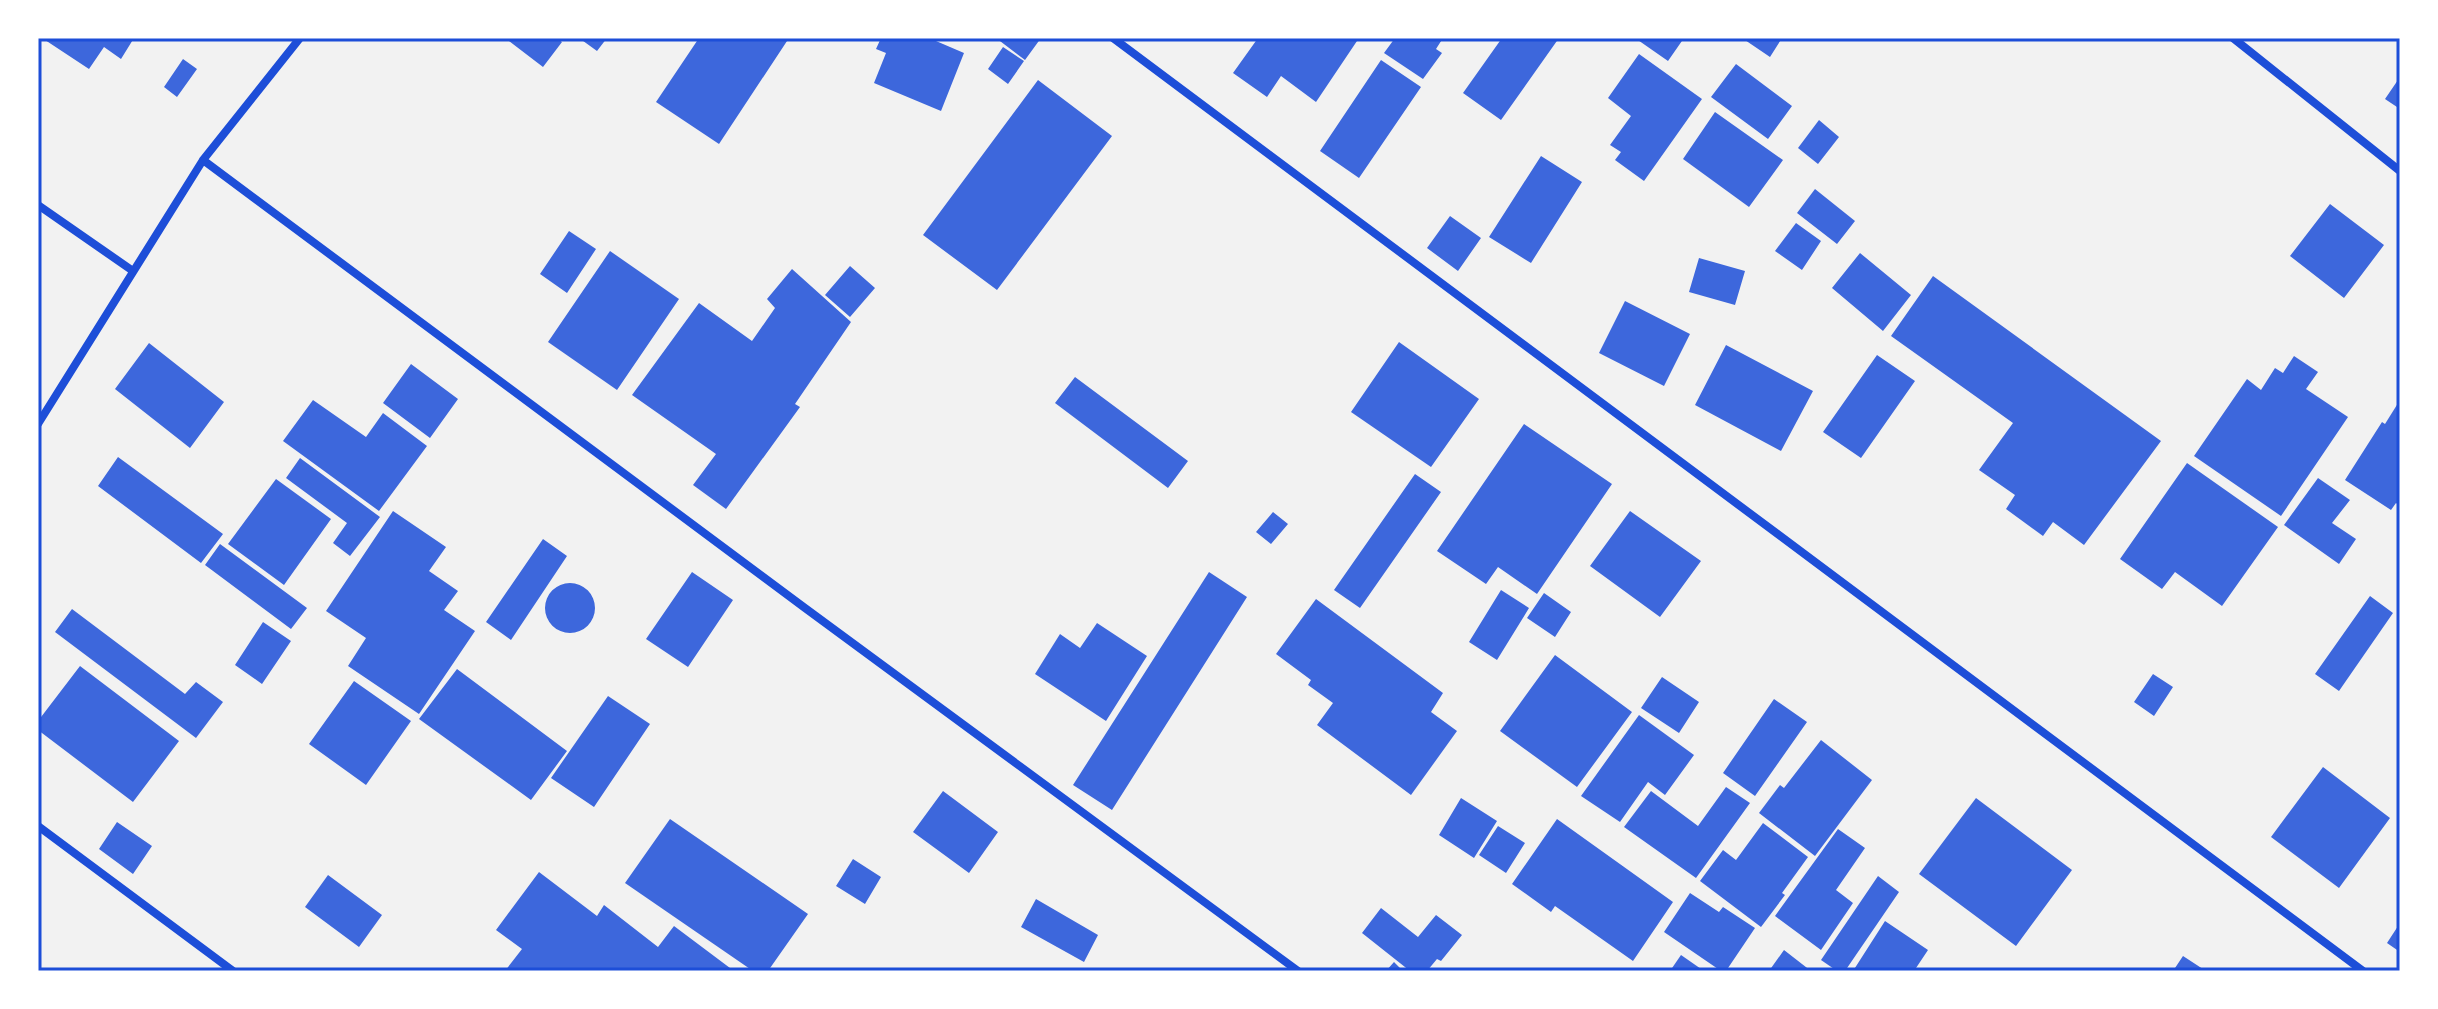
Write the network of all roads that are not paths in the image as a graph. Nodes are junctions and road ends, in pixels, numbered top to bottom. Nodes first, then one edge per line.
1 (300, 38) edge
2 (1113, 38) edge
3 (2233, 38) edge
4 (203, 160) junction
5 (2400, 171) edge
6 (38, 205) edge
7 (133, 271) junction
8 (38, 424) edge
9 (38, 826) edge
10 (233, 971) edge
11 (1298, 971) edge
12 (2363, 971) edge

1 - 4 street
2 - 12 street
3 - 5 street
4 - 7 street
4 - 11 street
6 - 7 street
7 - 8 street
9 - 10 street

